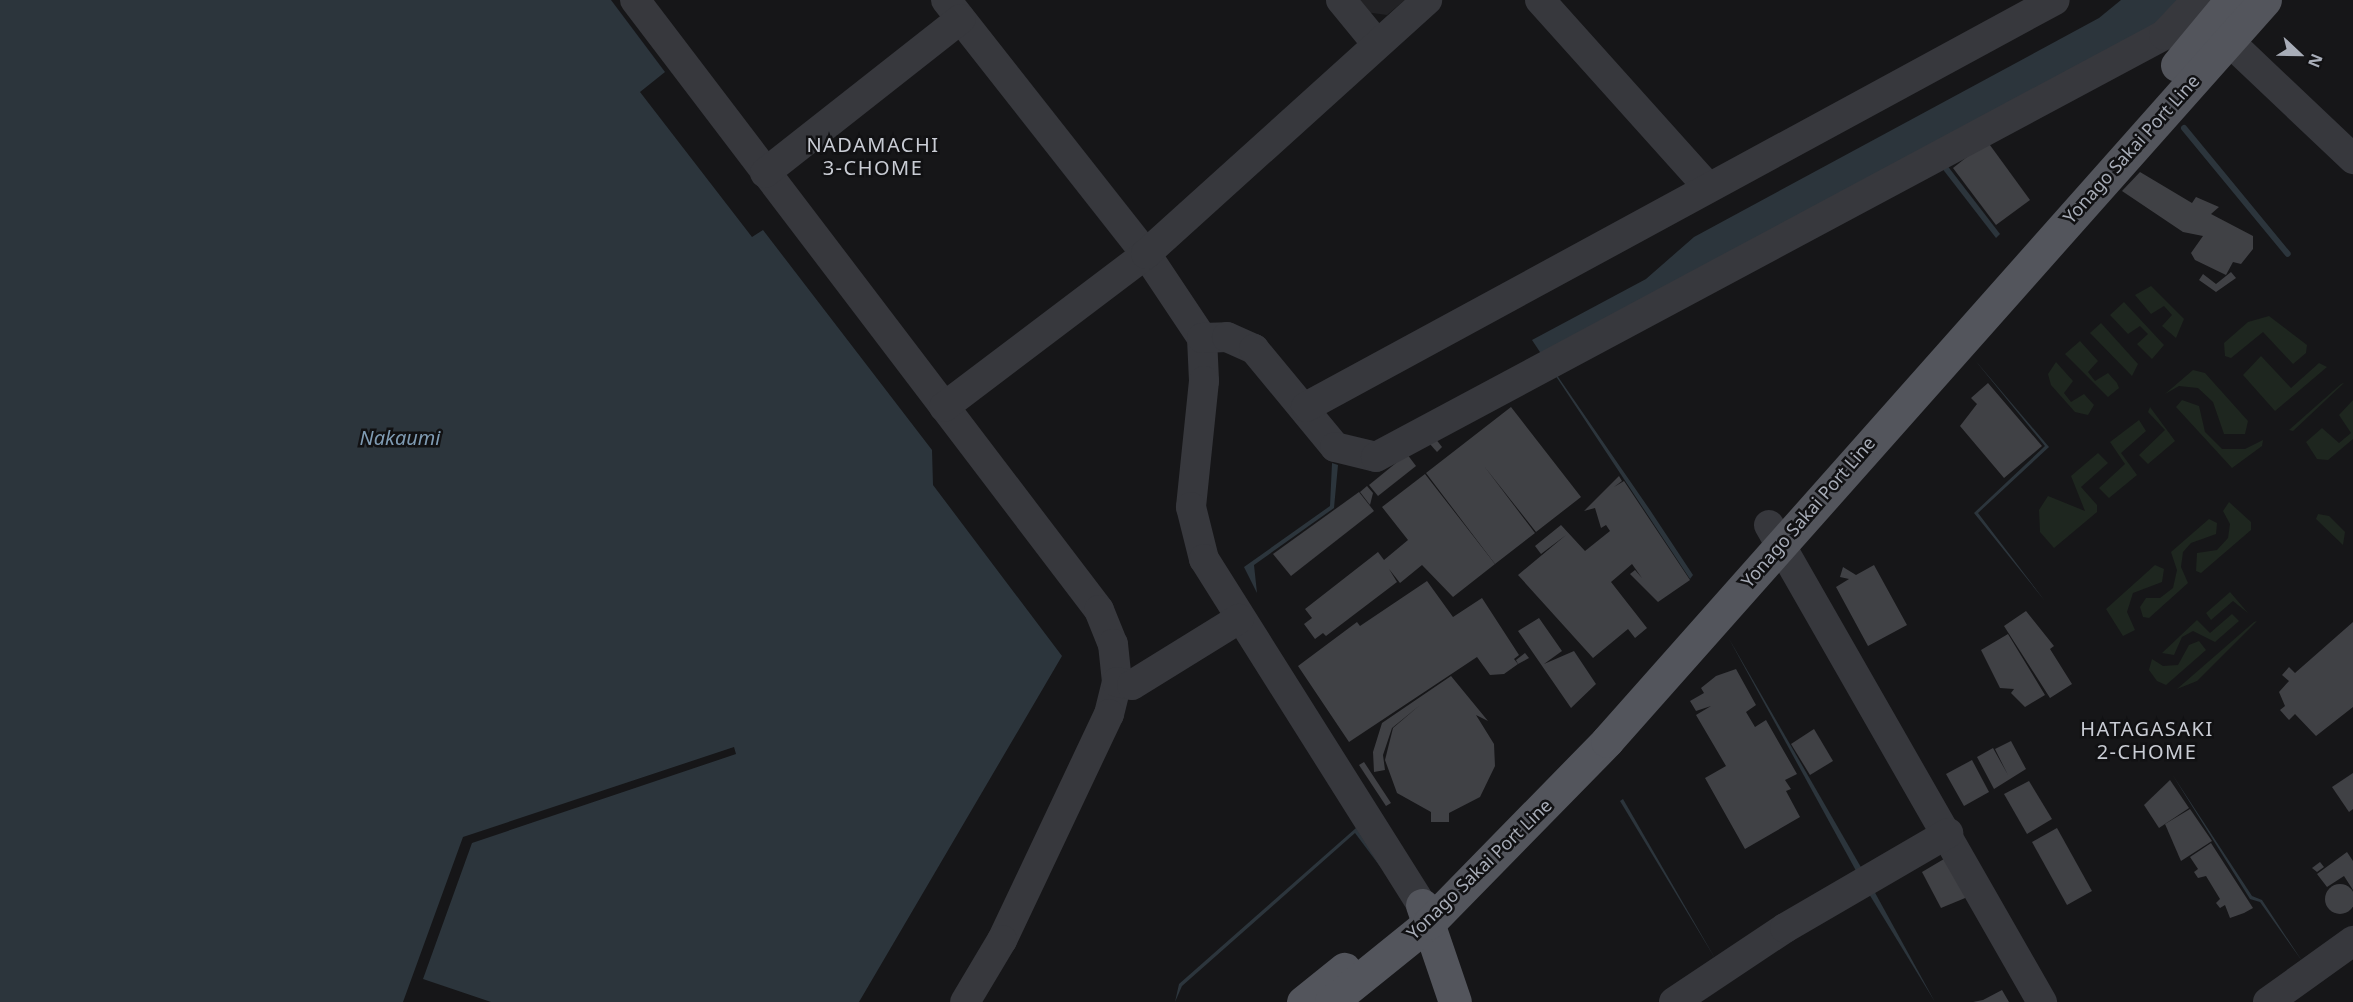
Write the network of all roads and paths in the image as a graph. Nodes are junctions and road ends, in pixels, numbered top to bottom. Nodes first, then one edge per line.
1 (635, 0) edge
2 (1341, 0) edge
3 (1427, 0) edge
4 (1540, 0) edge
5 (2055, 0) edge
6 (2265, 0) edge
7 (953, 9) edge
8 (2217, 16) edge
9 (1377, 44) junction
10 (2353, 159) edge
11 (765, 173) junction
12 (1708, 187) junction
13 (1146, 254) junction
14 (1202, 338) junction
15 (944, 406) junction
16 (1306, 407) junction
17 (1774, 533) junction
18 (1239, 619) junction
19 (1117, 682) junction
20 (1948, 833) junction
21 (1425, 913) junction
22 (2353, 941) edge
23 (965, 1002) edge
24 (1303, 1002) edge
25 (1331, 1002) edge
26 (1455, 1002) edge
27 (1674, 1002) edge
28 (2042, 1002) edge
29 (2268, 1002) edge

1 - 11 street
2 - 9 street
3 - 9 street
4 - 12 street
5 - 12 street
6 - 8 main road, Yonago Sakai Port Line
7 - 11 street
7 - 13 street
8 - 10 street
8 - 16 street
8 - 17 main road, Yonago Sakai Port Line
9 - 13 street
11 - 15 street
12 - 16 street
13 - 14 street
13 - 15 street
14 - 16 street
14 - 18 street
15 - 19 street
17 - 20 street
17 - 21 main road, Yonago Sakai Port Line
18 - 19 street
18 - 21 street
19 - 23 street
20 - 27 street
20 - 28 street
21 - 24 main road, Yonago Sakai Port Line
21 - 25 main road, Yonago Sakai Port Line
21 - 26 main road
22 - 29 street

